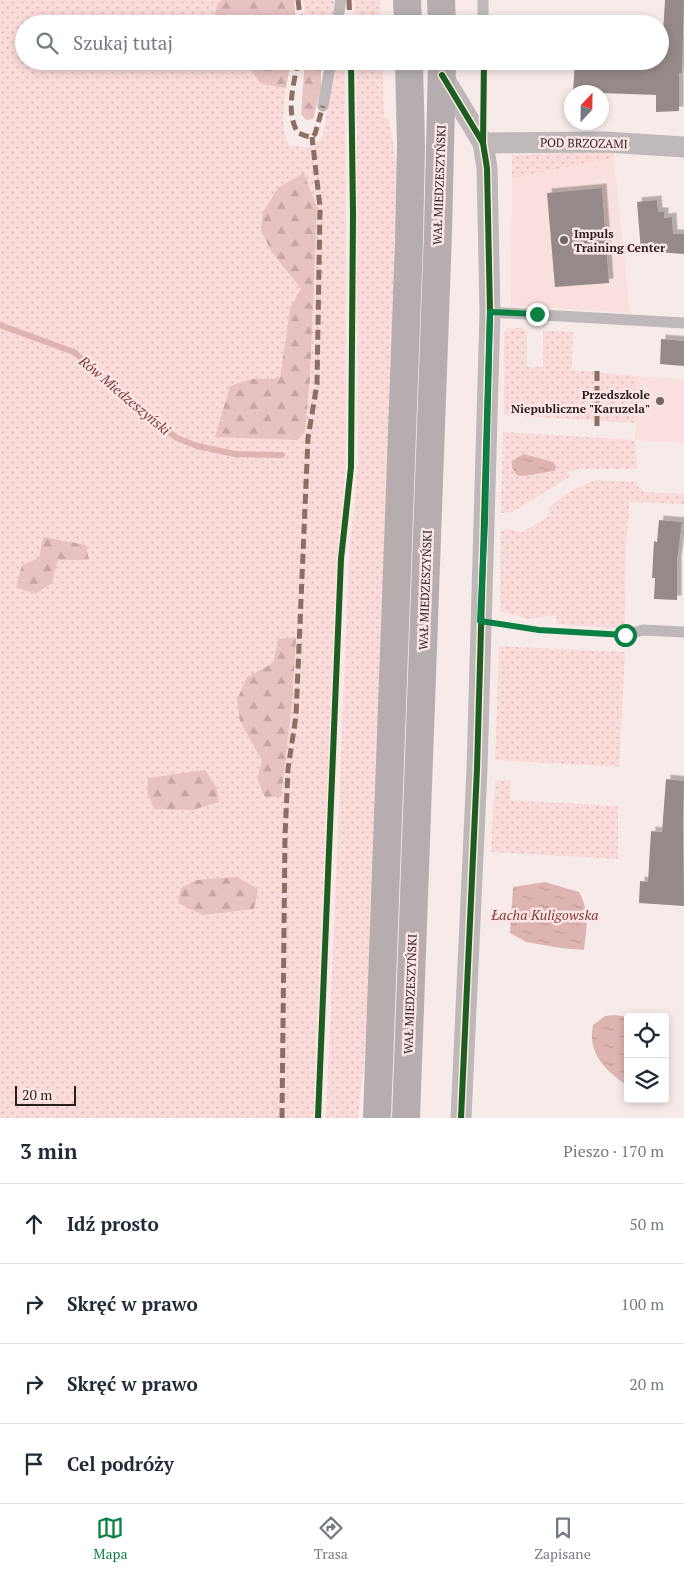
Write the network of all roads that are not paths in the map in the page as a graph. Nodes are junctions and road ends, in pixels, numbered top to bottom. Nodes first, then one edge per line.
1 (341, 0) edge
2 (407, 0) edge
3 (483, 0) edge
4 (338, 15) edge
5 (408, 15) edge
6 (483, 15) edge
7 (330, 70) edge
8 (409, 70) edge
9 (442, 70) edge
10 (443, 70) edge
11 (324, 106) dead end
12 (483, 143) junction
13 (684, 147) edge
14 (490, 312) junction
15 (684, 323) edge
16 (684, 632) edge
17 (625, 635) road end
18 (407, 1115) edge
19 (377, 1118) edge
20 (461, 1118) edge

1 - 4 lane
2 - 5 main road
3 - 6 lane
7 - 11 lane
8 - 19 main road
9 - 18 main road, WAŁ MIEDZESZYŃSKI
10 - 12 street
12 - 13 street, POD BRZOZAMI
12 - 14 street
14 - 15 lane
14 - 20 street
16 - 17 lane

